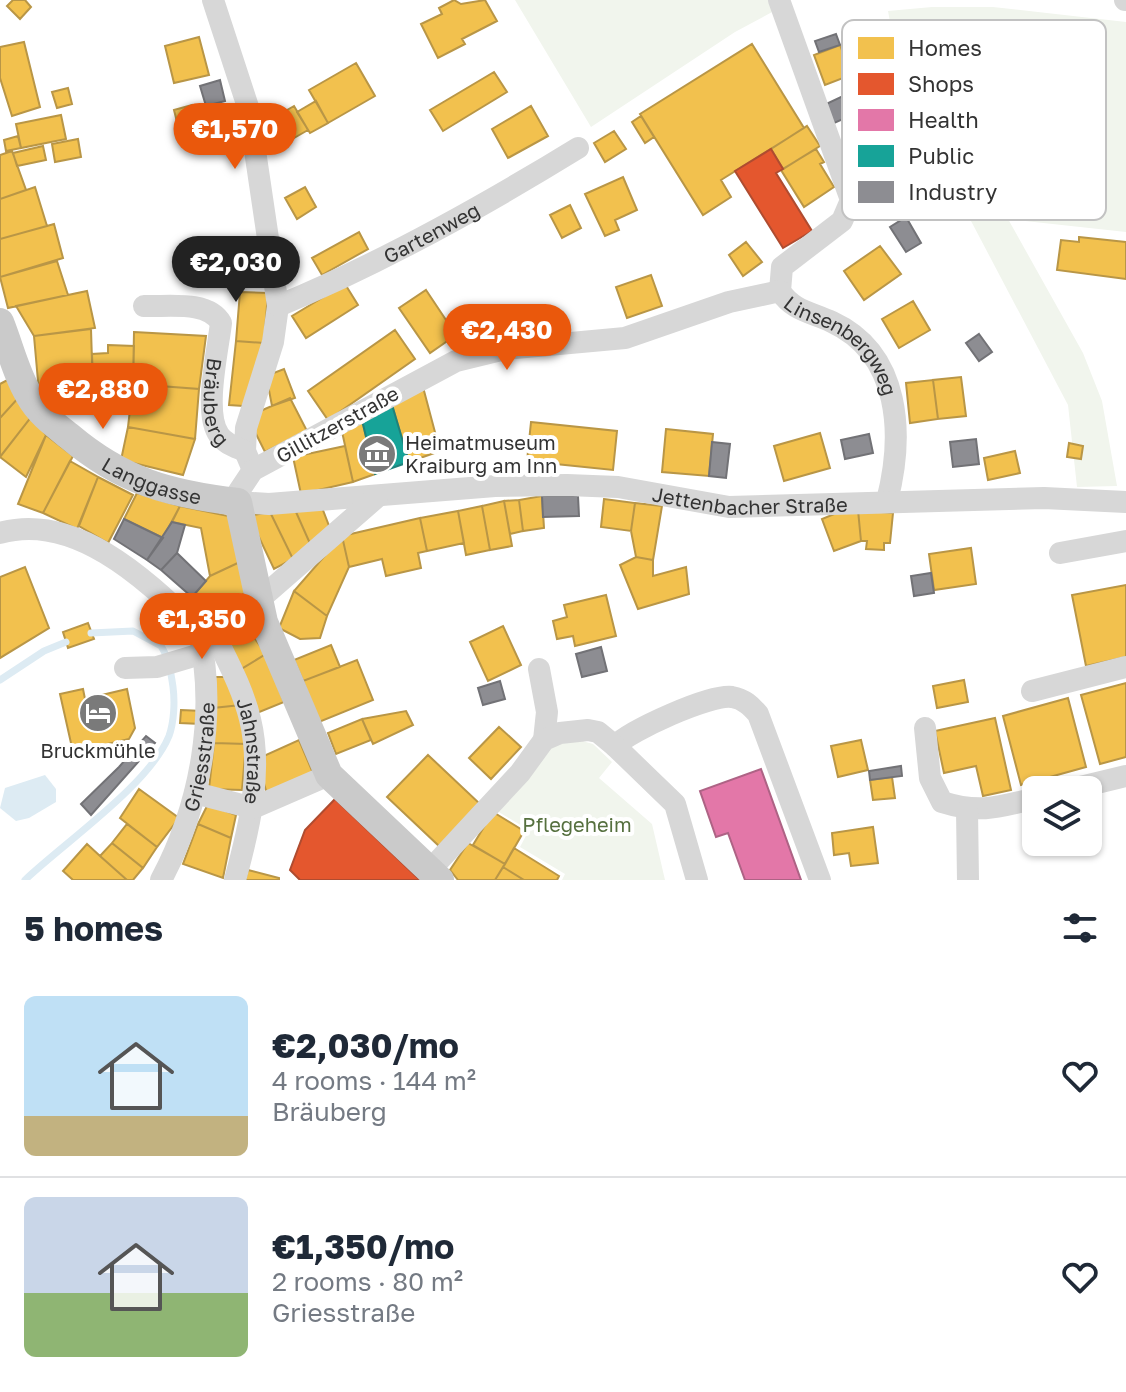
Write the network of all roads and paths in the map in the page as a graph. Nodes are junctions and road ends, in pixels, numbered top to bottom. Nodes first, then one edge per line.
1 (213, 0) edge
2 (779, 0) edge
3 (578, 148) dead end
4 (842, 175) edge
5 (842, 220) edge
6 (780, 291) junction
7 (144, 306) dead end
8 (278, 306) junction
9 (0, 322) edge
10 (249, 461) junction
11 (377, 497) junction
12 (887, 501) junction
13 (238, 502) junction
14 (1126, 502) edge
15 (0, 533) edge
16 (1126, 541) edge
17 (1060, 553) dead end
18 (260, 599) junction
19 (205, 627) junction
20 (204, 653) junction
21 (1126, 667) edge
22 (125, 668) dead end
23 (539, 669) dead end
24 (1032, 691) dead end
25 (925, 728) dead end
26 (544, 740) junction
27 (615, 746) junction
28 (329, 775) junction
29 (1126, 776) edge
30 (1102, 782) edge
31 (195, 793) junction
32 (1022, 801) edge
33 (253, 808) junction
34 (967, 810) junction
35 (435, 875) edge
36 (161, 880) edge
37 (235, 880) edge
38 (697, 880) edge
39 (820, 880) edge
40 (968, 880) edge

1 - 8 street
2 - 4 street, Linsenbergweg
3 - 8 street, Gartenweg
5 - 6 street, Linsenbergweg
6 - 10 street, Gillitzerstraße
6 - 12 street, Linsenbergweg
7 - 10 street, Bräuberg
8 - 10 street
9 - 13 main road, Langgasse
10 - 13 street, Gillitzerstraße
11 - 12 street, Jettenbacher Straße
11 - 13 street, Jettenbacher Straße
11 - 18 street
12 - 14 street, Jettenbacher Straße
13 - 18 main road
15 - 19 street
16 - 17 street
18 - 19 street
18 - 28 main road
19 - 20 street, Griesstraße
19 - 33 street, Jahnstraße
20 - 22 street
20 - 31 street, Griesstraße
21 - 24 street
23 - 26 street
25 - 34 street
26 - 27 street
26 - 35 street
27 - 38 street
27 - 39 street
28 - 33 street
28 - 35 main road
29 - 30 street
31 - 33 street
31 - 36 street, Griesstraße
32 - 34 street
33 - 37 street, Jahnstraße
34 - 40 street

